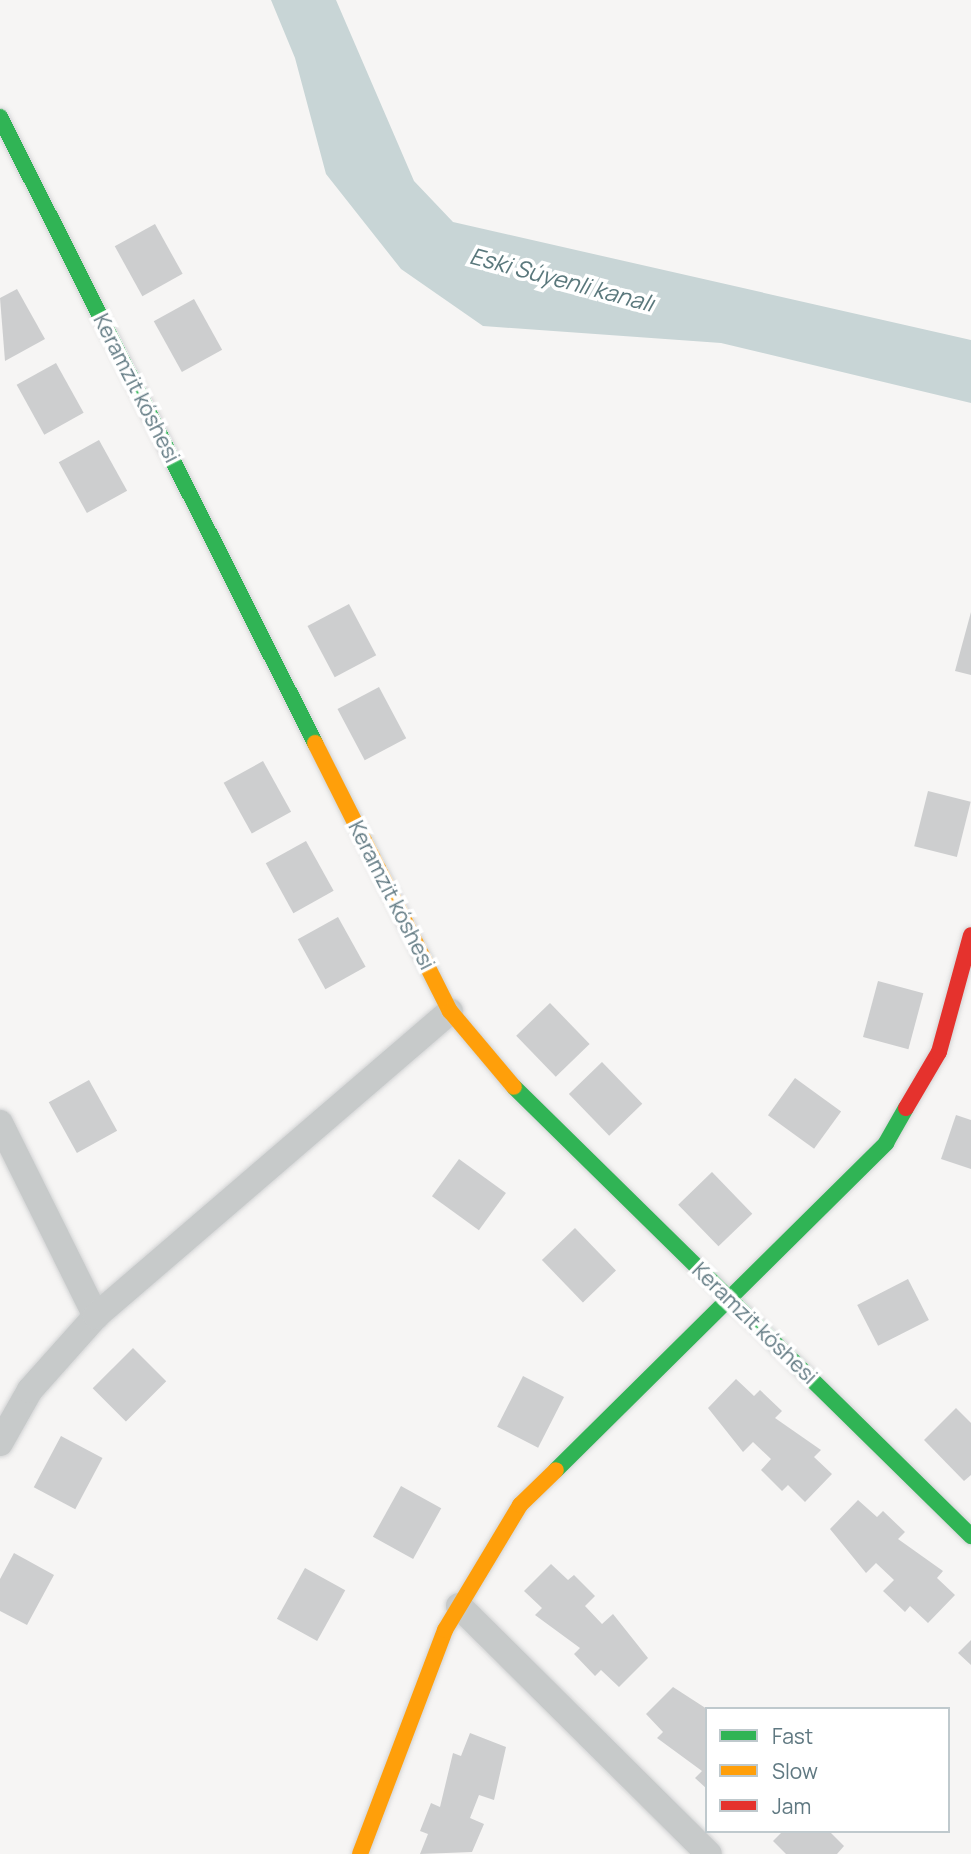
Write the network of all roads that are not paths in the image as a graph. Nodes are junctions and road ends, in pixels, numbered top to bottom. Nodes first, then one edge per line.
1 (0, 117) edge
2 (971, 935) edge
3 (450, 1011) junction
4 (0, 1123) edge
5 (731, 1300) junction
6 (96, 1316) junction
7 (0, 1443) edge
8 (971, 1536) edge
9 (459, 1606) junction
10 (360, 1854) edge
11 (709, 1854) edge

1 - 3 street, Keramzit kóshesi
2 - 5 street
3 - 5 street, Keramzit kóshesi
3 - 6 street
4 - 6 street
5 - 8 street, Keramzit kóshesi
5 - 9 street
6 - 7 street
9 - 10 street
9 - 11 street

